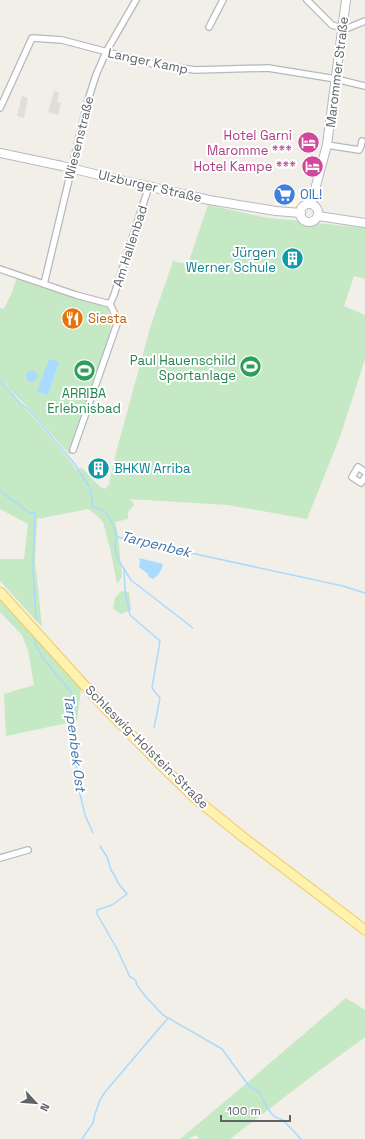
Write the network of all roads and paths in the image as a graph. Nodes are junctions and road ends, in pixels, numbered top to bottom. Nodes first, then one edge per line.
1 (136, 0) edge
2 (223, 0) edge
3 (307, 0) edge
4 (346, 0) edge
5 (365, 21) edge
6 (209, 27) dead end
7 (342, 28) junction
8 (106, 52) junction
9 (336, 79) junction
10 (365, 86) edge
11 (0, 108) edge
12 (362, 141) dead end
13 (327, 145) junction
14 (0, 152) edge
15 (72, 168) junction
16 (149, 186) junction
17 (311, 204) junction
18 (301, 213) junction
19 (318, 216) junction
20 (365, 222) edge
21 (0, 269) edge
22 (44, 284) junction
23 (110, 304) junction
24 (73, 450) dead end
25 (365, 472) edge
26 (365, 477) edge
27 (0, 592) edge
28 (28, 850) dead end
29 (0, 858) edge
30 (365, 930) edge

1 - 8 street, Wiesenstraße
2 - 6 street
3 - 7 street
4 - 7 main road, Marommer Straße
5 - 7 street
7 - 9 main road, Marommer Straße
8 - 9 street, Langer Kamp
8 - 11 street, Langer Kamp
8 - 15 street, Wiesenstraße
9 - 10 street, Langer Kamp
9 - 13 main road, Marommer Straße
12 - 13 street, Marommer Straße
13 - 17 main road, Marommer Straße
14 - 15 main road, Ulzburger Straße
15 - 16 main road, Ulzburger Straße
15 - 22 street, Wiesenstraße
16 - 18 main road, Ulzburger Straße
16 - 23 street, Am Hallenbad
17 - 18 main road
17 - 19 main road
18 - 19 main road, Ulzburger Straße
19 - 20 main road, Ulzburger Straße
21 - 22 street, Am Hallenbad
22 - 23 street, Am Hallenbad
23 - 24 street, Am Hallenbad
25 - 26 street
27 - 30 main road, Schleswig-Holstein-Straße
28 - 29 street

